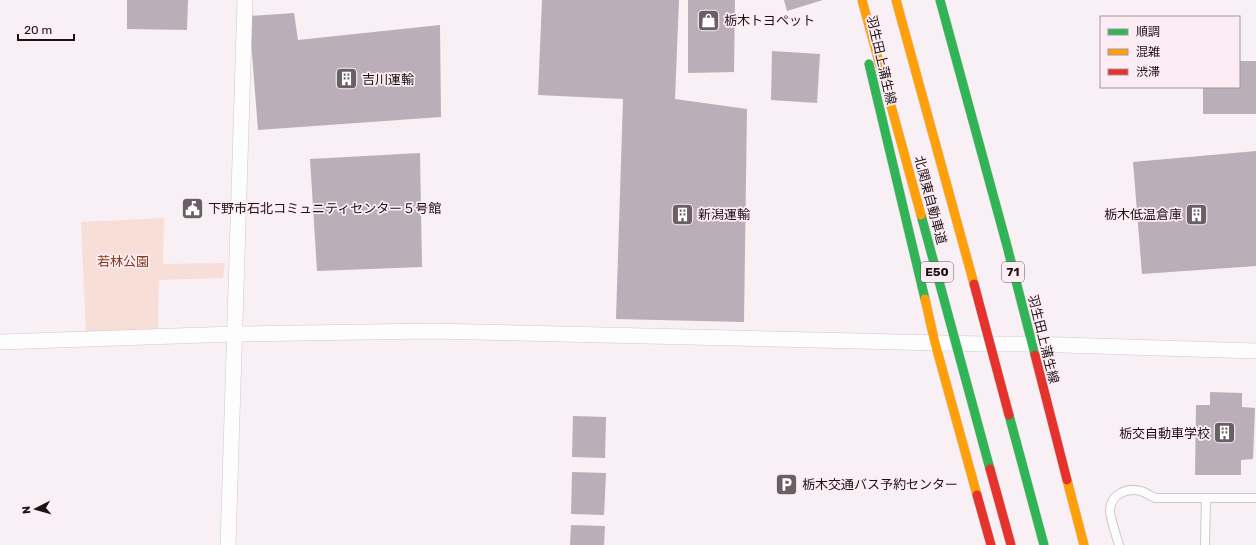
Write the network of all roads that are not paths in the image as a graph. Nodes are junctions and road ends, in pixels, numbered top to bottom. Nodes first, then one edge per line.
1 (245, 0) edge
2 (854, 0) edge
3 (862, 0) edge
4 (896, 0) edge
5 (940, 0) edge
6 (863, 38) dead end
7 (867, 53) dead end
8 (234, 334) junction
9 (0, 342) edge
10 (935, 343) junction
11 (1031, 344) junction
12 (1256, 351) edge
13 (1206, 498) junction
14 (1256, 498) edge
15 (228, 545) edge
16 (992, 545) edge
17 (1011, 545) edge
18 (1044, 545) edge
19 (1084, 545) edge
20 (1119, 545) edge
21 (1205, 545) edge

1 - 8 street
2 - 6 main road, 羽生田上蒲生線
3 - 17 main road, 北関東自動車道 / E50, bridge
4 - 18 main road, 北関東自動車道 / E50, bridge
5 - 11 main road, 羽生田上蒲生線 / 71
7 - 10 main road, 羽生田上蒲生線
8 - 9 street
8 - 10 street
8 - 15 street
10 - 11 street
10 - 16 main road, 羽生田上蒲生線
11 - 12 street
11 - 19 main road, 羽生田上蒲生線 / 71
13 - 14 lane
13 - 20 lane
13 - 21 lane

